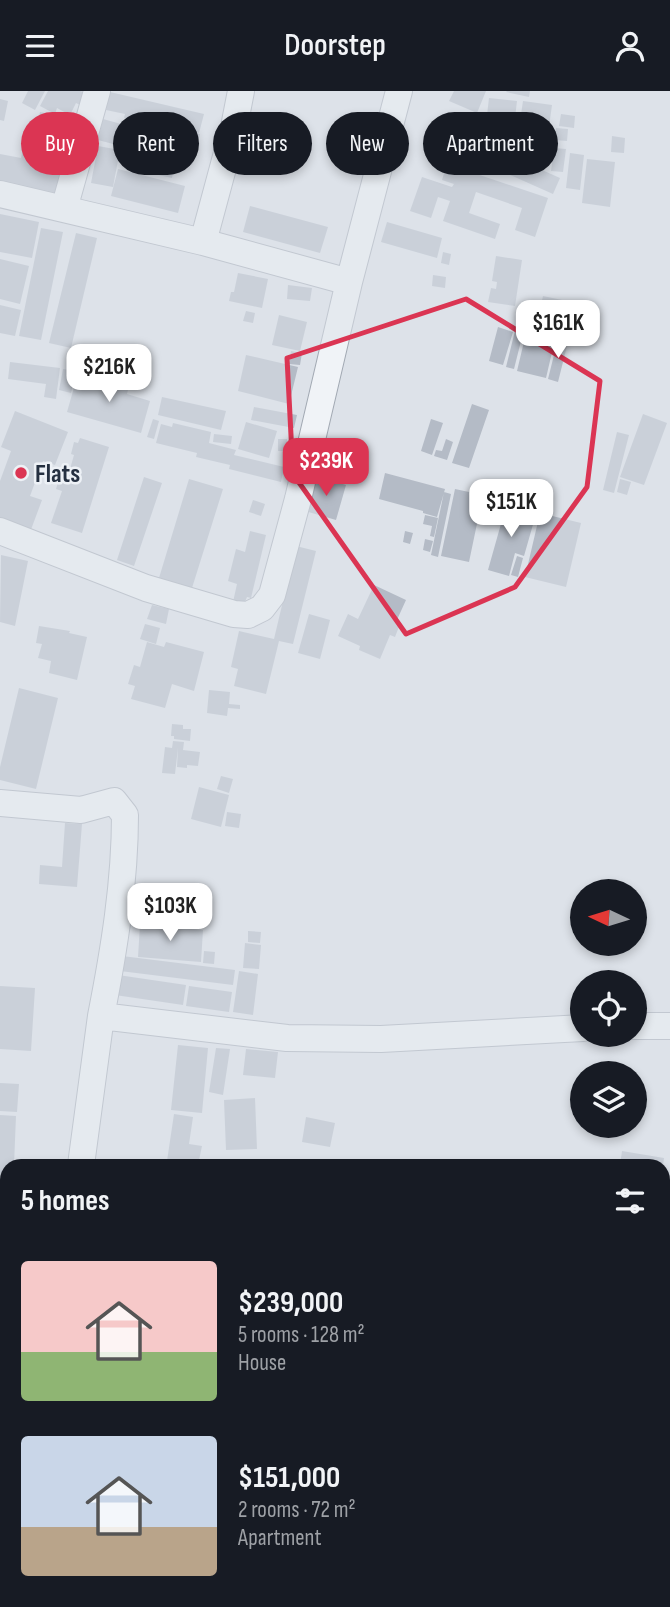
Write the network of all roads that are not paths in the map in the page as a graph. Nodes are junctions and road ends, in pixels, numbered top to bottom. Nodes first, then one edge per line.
1 (97, 91) edge
2 (241, 91) edge
3 (399, 91) edge
4 (0, 194) edge
5 (64, 209) junction
6 (203, 242) junction
7 (349, 282) junction
8 (0, 531) edge
9 (0, 803) edge
10 (101, 1016) junction
11 (647, 1026) edge
12 (670, 1026) edge
13 (570, 1028) edge
14 (82, 1159) edge

1 - 5 street
2 - 6 street
3 - 7 street
4 - 5 street
5 - 6 street
6 - 7 street
7 - 8 street
9 - 10 street
10 - 13 street
10 - 14 street
11 - 12 street

